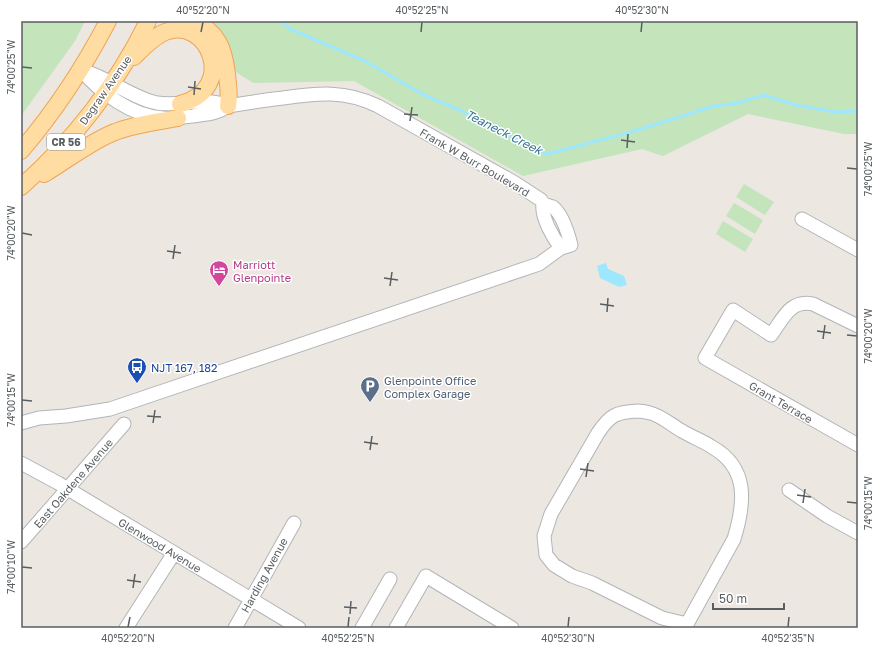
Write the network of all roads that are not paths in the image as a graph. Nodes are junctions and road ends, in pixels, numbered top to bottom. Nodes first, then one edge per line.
1 (108, 21) edge
2 (148, 21) edge
3 (194, 21) edge
4 (122, 67) junction
5 (80, 70) junction
6 (109, 88) junction
7 (228, 106) junction
8 (179, 111) junction
9 (21, 151) edge
10 (21, 188) edge
11 (802, 219) dead end
12 (858, 250) edge
13 (858, 326) edge
14 (25, 419) edge
15 (124, 424) dead end
16 (858, 445) edge
17 (21, 463) edge
18 (68, 489) junction
19 (789, 490) dead end
20 (294, 523) dead end
21 (858, 534) edge
22 (21, 542) edge
23 (174, 553) junction
24 (390, 579) dead end
25 (252, 599) junction
26 (685, 626) edge
27 (126, 628) edge
28 (235, 628) edge
29 (299, 628) edge
30 (362, 628) edge
31 (396, 628) edge
32 (512, 628) edge

1 - 5 main road, CR 56
2 - 4 main road, Degraw Avenue / CR 56
3 - 7 main road
4 - 6 main road, Degraw Avenue / CR 56
4 - 8 main road
5 - 6 street, Frank W Burr Boulevard
5 - 9 main road, CR 56
6 - 8 street, Frank W Burr Boulevard
6 - 10 main road, Degraw Avenue / CR 56
7 - 8 street, Frank W Burr Boulevard
7 - 14 street, Frank W Burr Boulevard
8 - 10 main road
11 - 12 street
13 - 16 street, Grant Terrace
15 - 18 street, East Oakdene Avenue
17 - 18 street, Glenwood Avenue
18 - 22 street, East Oakdene Avenue
18 - 23 street, Glenwood Avenue
19 - 21 street
20 - 25 street, Harding Avenue
23 - 25 street, Glenwood Avenue
23 - 27 street
24 - 30 street
25 - 28 street, Harding Avenue
25 - 29 street, Glenwood Avenue
26 - 26 street
31 - 32 street

